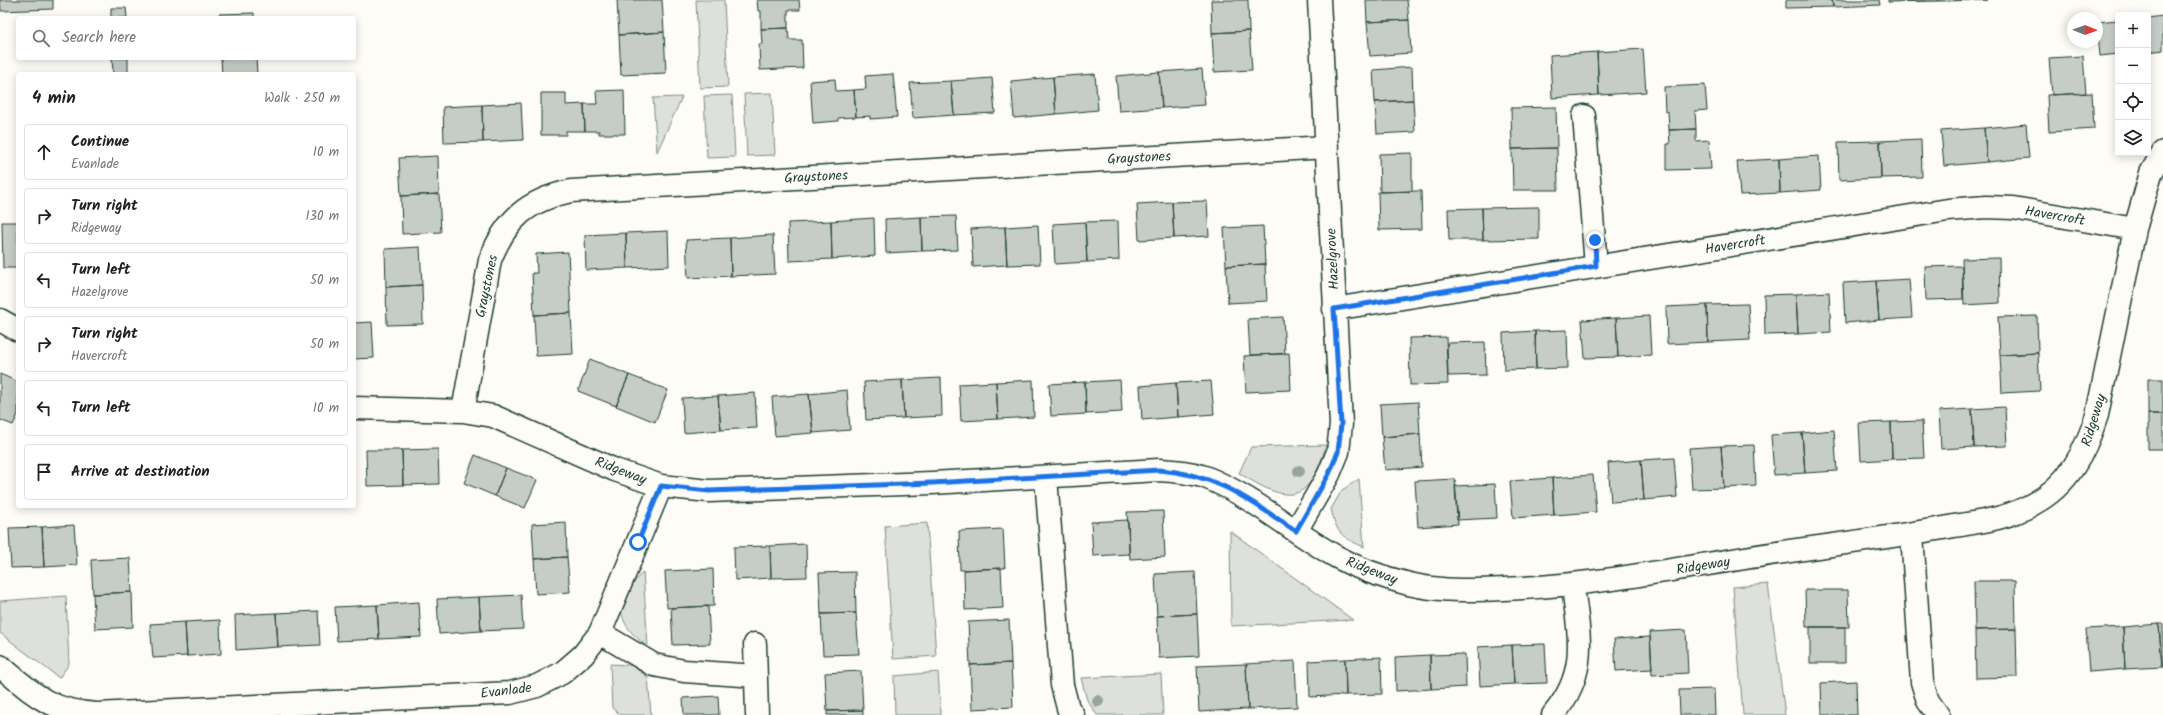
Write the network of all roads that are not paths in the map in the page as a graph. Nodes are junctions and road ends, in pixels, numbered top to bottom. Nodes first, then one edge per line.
1 (1319, 0) edge
2 (1584, 116) dead end
3 (1327, 147) junction
4 (2163, 152) edge
5 (2135, 229) junction
6 (1596, 266) junction
7 (1334, 309) junction
8 (0, 320) edge
9 (16, 329) edge
10 (356, 408) edge
11 (463, 411) junction
12 (1046, 477) junction
13 (661, 486) junction
14 (1296, 531) junction
15 (1912, 534) junction
16 (1573, 586) junction
17 (600, 633) junction
18 (755, 644) dead end
19 (0, 666) edge
20 (756, 676) junction
21 (256, 710) edge
22 (757, 715) edge
23 (1073, 715) edge
24 (1553, 715) edge
25 (1938, 715) edge

1 - 3 street, Hazelgrove
2 - 6 street
3 - 7 street, Hazelgrove
3 - 11 street, Graystones
4 - 5 street, Ridgeway
5 - 6 street, Havercroft
5 - 15 street, Ridgeway
6 - 7 street, Havercroft
7 - 14 street, Hazelgrove
8 - 9 street
10 - 11 street, Ridgeway
11 - 13 street, Ridgeway
12 - 13 street, Ridgeway
12 - 14 street, Ridgeway
12 - 23 street
13 - 17 street, Evanlade
14 - 16 street, Ridgeway
15 - 16 street, Ridgeway
15 - 25 street
16 - 24 street
17 - 20 street
17 - 21 street, Evanlade
18 - 20 street
19 - 21 street, Evanlade
20 - 22 street

